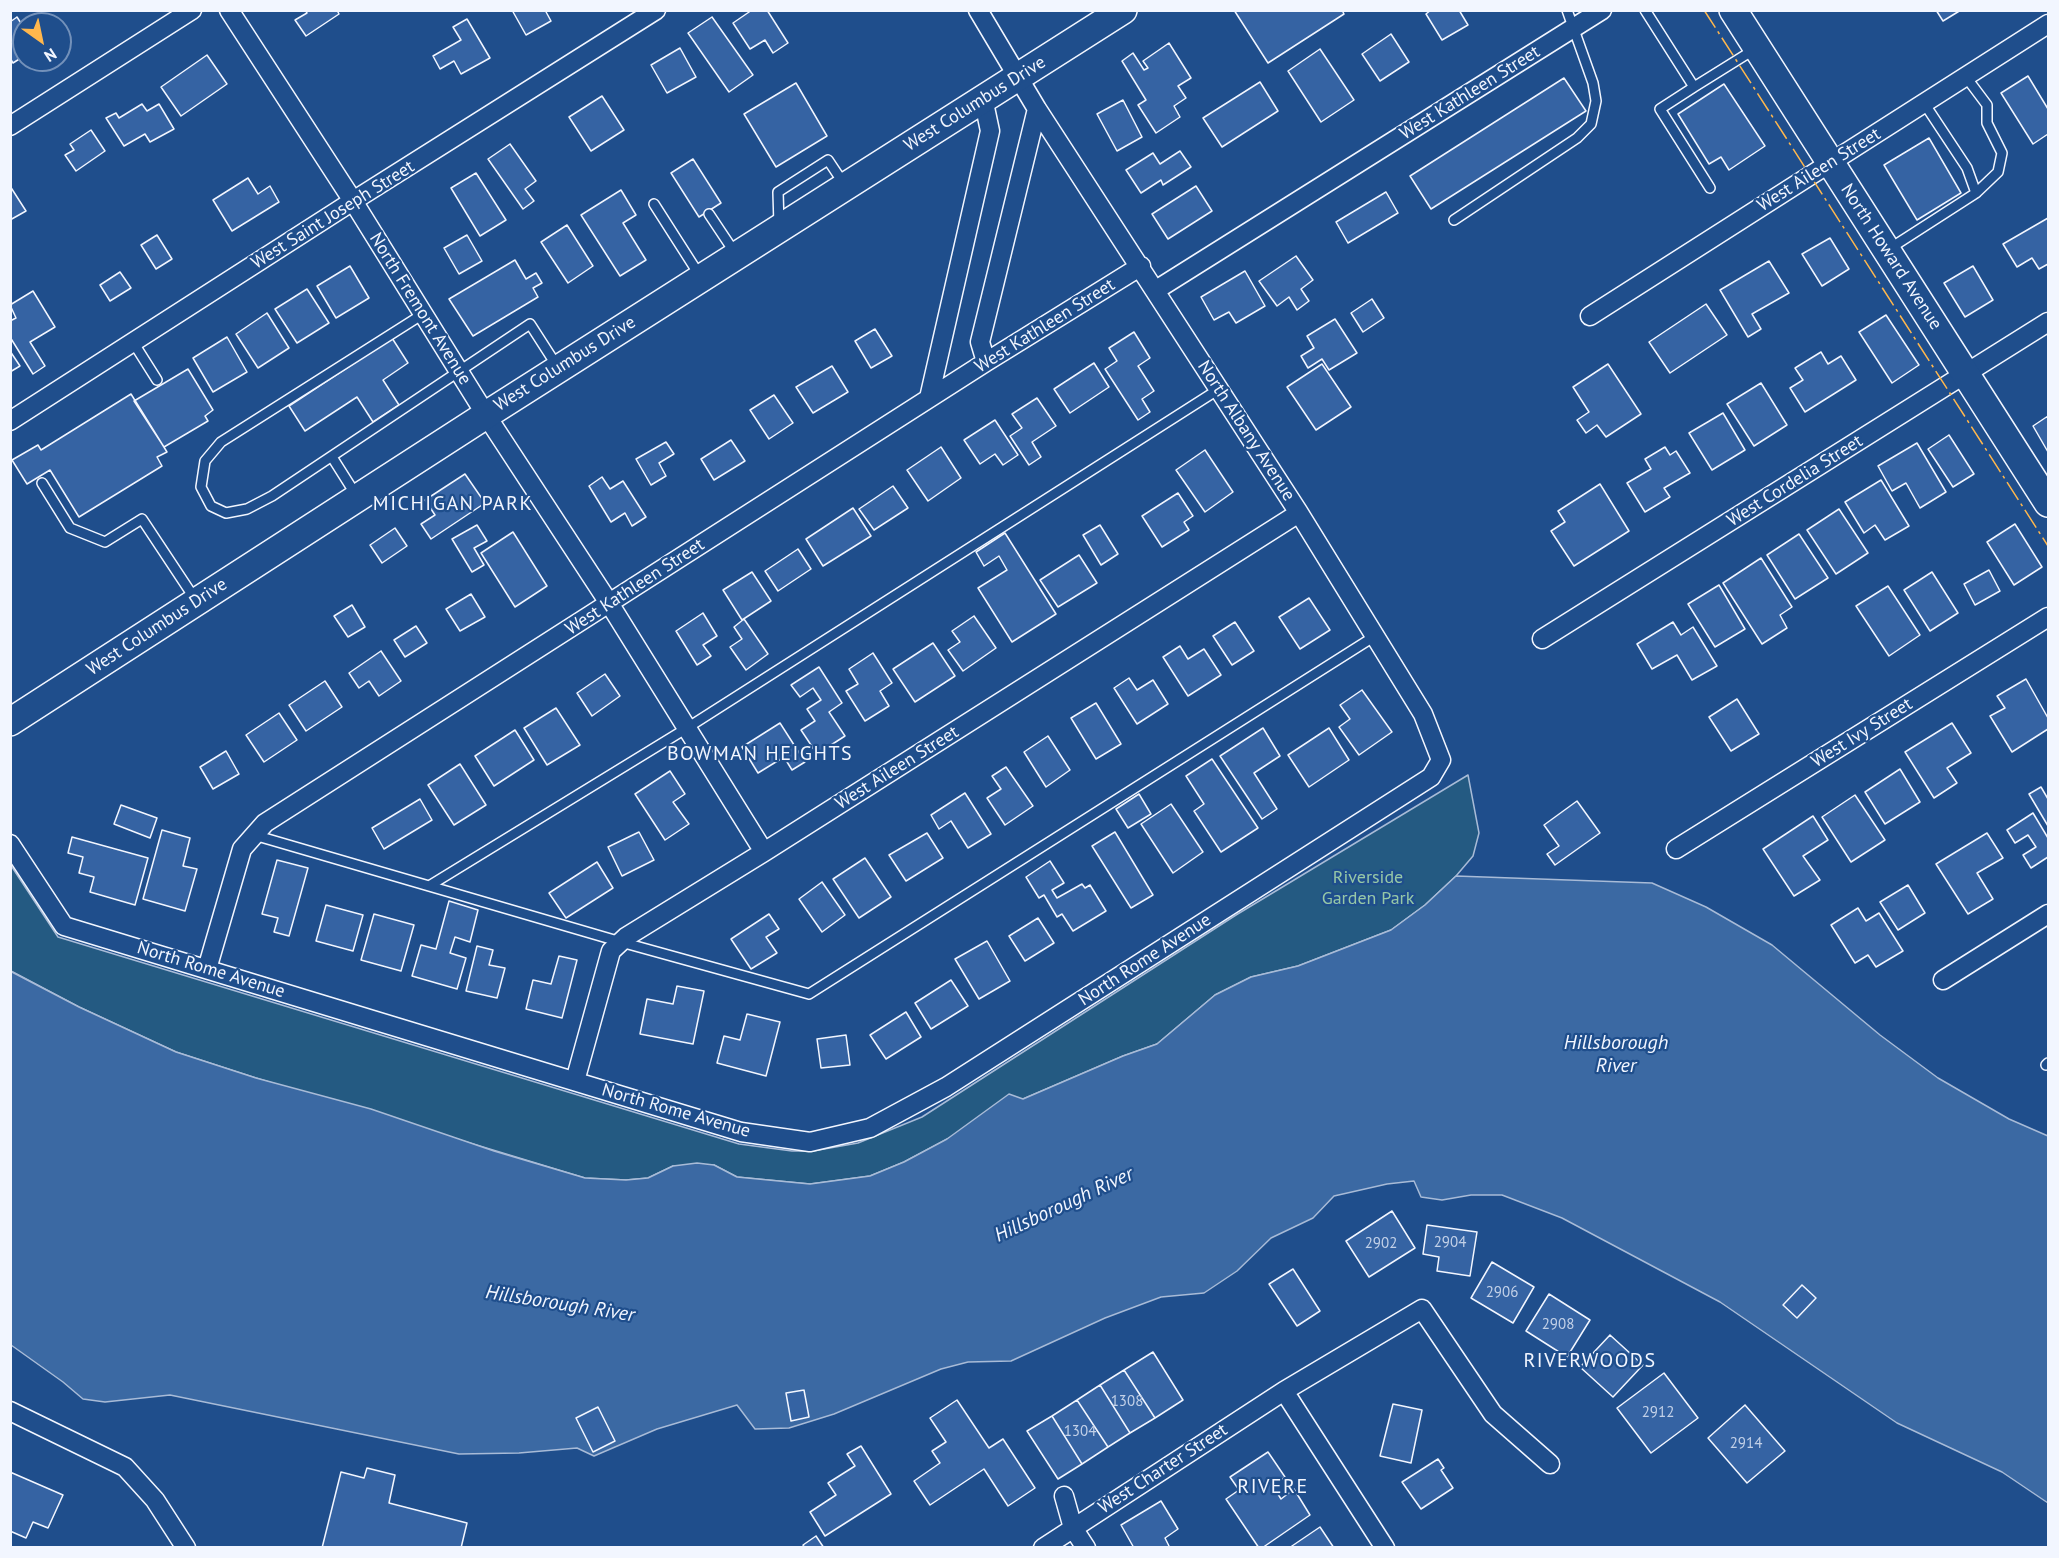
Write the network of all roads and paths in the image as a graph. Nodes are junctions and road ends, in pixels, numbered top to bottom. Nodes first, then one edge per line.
1 (192, 10) edge
2 (229, 10) edge
3 (656, 10) edge
4 (978, 10) edge
5 (1123, 10) edge
6 (1568, 10) edge
7 (1602, 10) edge
8 (1645, 10) edge
9 (1733, 10) edge
10 (2049, 24) edge
11 (1573, 28) junction
12 (1757, 48) junction
13 (1019, 76) junction
14 (1966, 76) junction
15 (1694, 87) junction
16 (983, 98) junction
17 (1924, 103) junction
18 (1037, 109) junction
19 (10, 126) edge
20 (1830, 162) junction
21 (1710, 188) dead end
22 (1976, 193) junction
23 (353, 201) junction
24 (654, 204) dead end
25 (709, 214) dead end
26 (1454, 220) dead end
27 (1887, 251) junction
28 (736, 255) junction
29 (1141, 266) junction
30 (701, 278) junction
31 (1156, 290) junction
32 (423, 314) junction
33 (1590, 316) dead end
34 (2049, 322) edge
35 (133, 342) junction
36 (986, 362) junction
37 (559, 368) junction
38 (458, 370) junction
39 (1966, 374) junction
40 (157, 380) dead end
41 (1219, 389) junction
42 (929, 398) junction
43 (486, 415) junction
44 (10, 420) edge
45 (332, 457) junction
46 (42, 483) dead end
47 (358, 498) junction
48 (2049, 503) edge
49 (1299, 513) junction
50 (196, 601) junction
51 (609, 603) junction
52 (2049, 617) edge
53 (1375, 636) junction
54 (1542, 639) dead end
55 (10, 722) edge
56 (687, 728) junction
57 (1441, 760) joint
58 (254, 835) junction
59 (10, 844) edge
60 (1676, 849) dead end
61 (764, 852) junction
62 (429, 886) junction
63 (2049, 914) edge
64 (621, 942) junction
65 (207, 969) junction
66 (1943, 980) dead end
67 (575, 1081) junction
68 (1284, 1391) junction
69 (10, 1411) edge
70 (1550, 1464) dead end
71 (1064, 1496) dead end
72 (1073, 1528) junction
73 (186, 1548) edge
74 (1043, 1548) edge
75 (1086, 1548) edge
76 (1385, 1548) edge

1 - 19 street
2 - 23 street, North Fremont Avenue
3 - 23 street, West Saint Joseph Street
4 - 13 street, North Albany Avenue
5 - 13 main road, West Columbus Drive
6 - 11 lane
7 - 11 street, West Kathleen Street
8 - 15 lane
9 - 12 main road, North Howard Avenue
10 - 14 street, West Aileen Street
11 - 26 lane
11 - 31 street, West Kathleen Street
12 - 15 lane
12 - 20 main road, North Howard Avenue
13 - 16 main road, West Columbus Drive
13 - 18 street, North Albany Avenue
14 - 17 street, West Aileen Street
14 - 22 lane
15 - 21 lane
16 - 28 main road, West Columbus Drive
16 - 42 street
17 - 20 street, West Aileen Street
17 - 22 lane
18 - 29 street, North Albany Avenue
18 - 36 street
20 - 27 main road, North Howard Avenue
20 - 33 street, West Aileen Street
22 - 27 lane
23 - 32 street, North Fremont Avenue
23 - 35 street, West Saint Joseph Street
24 - 30 lane
25 - 28 lane
27 - 39 main road, North Howard Avenue
28 - 30 main road, West Columbus Drive
29 - 31 street, North Albany Avenue
29 - 36 street, West Kathleen Street
30 - 37 main road, West Columbus Drive
31 - 41 street, North Albany Avenue
32 - 38 street, North Fremont Avenue
32 - 45 lane
34 - 39 street, West Cordelia Street
35 - 40 lane
35 - 44 street, West Saint Joseph Street
36 - 42 street, West Kathleen Street
37 - 38 lane
37 - 43 main road, West Columbus Drive
38 - 43 street, North Fremont Avenue
38 - 45 lane
39 - 48 main road, North Howard Avenue
39 - 54 street, West Cordelia Street
41 - 49 street, North Albany Avenue
41 - 56 lane
42 - 51 street, West Kathleen Street
43 - 47 main road, West Columbus Drive
43 - 51 street, North Fremont Avenue
45 - 47 lane
46 - 50 lane
47 - 50 main road, West Columbus Drive
49 - 53 street, North Albany Avenue
49 - 61 street, West Aileen Street
50 - 55 main road, West Columbus Drive
51 - 56 street, North Fremont Avenue
51 - 58 street, West Kathleen Street
52 - 60 street, West Ivy Street
53 - 57 street, North Albany Avenue
53 - 64 lane
56 - 61 street, North Fremont Avenue
56 - 62 lane
57 - 67 street, North Rome Avenue
58 - 62 lane
58 - 65 street, West Kathleen Street
59 - 65 street, North Rome Avenue
61 - 64 street, West Aileen Street
62 - 64 lane
63 - 66 street
64 - 67 street, West Aileen Street
65 - 67 street, North Rome Avenue
68 - 70 street, West Charter Street
68 - 72 street, West Charter Street
68 - 76 street
69 - 73 street
71 - 72 street
72 - 74 street, West Charter Street
72 - 75 street

